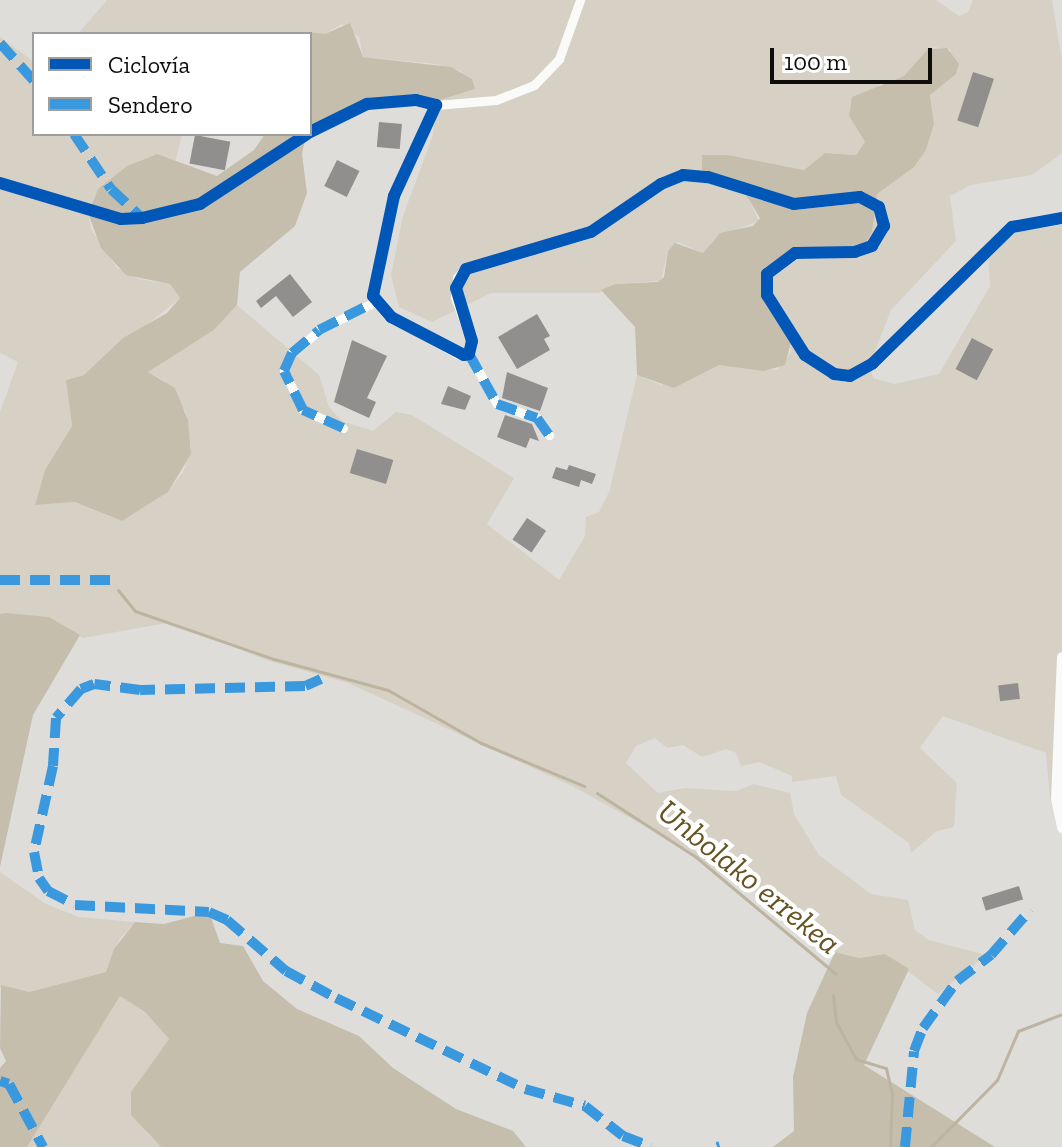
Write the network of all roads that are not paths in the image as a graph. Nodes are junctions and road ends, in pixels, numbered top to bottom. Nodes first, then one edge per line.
1 (580, 0) edge
2 (436, 105) junction
3 (312, 132) edge
4 (304, 136) edge
5 (0, 183) edge
6 (1062, 218) edge
7 (375, 302) junction
8 (472, 341) joint
9 (469, 354) junction
10 (343, 428) dead end
11 (549, 435) dead end
12 (1062, 657) edge
13 (1062, 827) edge

1 - 2 street
2 - 3 street
2 - 7 street
4 - 5 street
6 - 8 street
7 - 9 street
7 - 10 street
8 - 9 street
9 - 11 street
12 - 13 street

